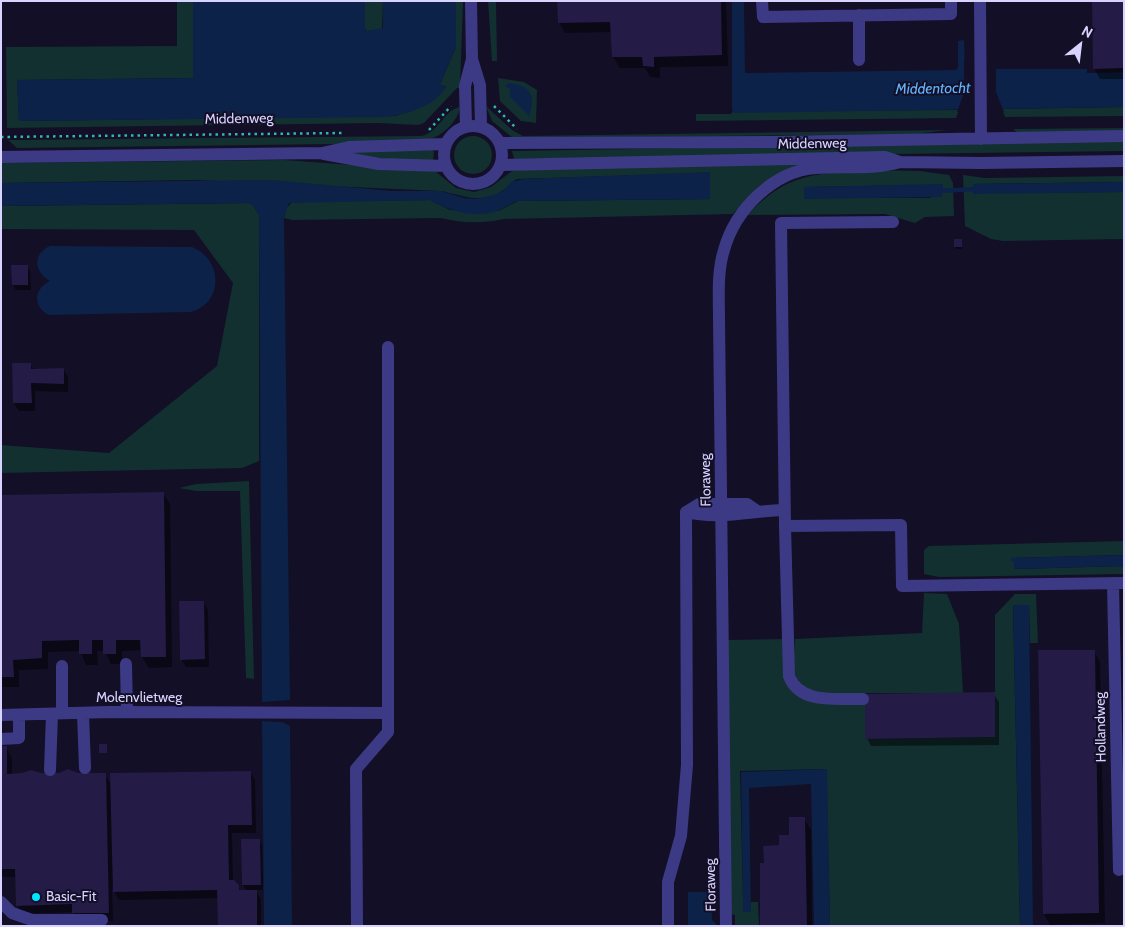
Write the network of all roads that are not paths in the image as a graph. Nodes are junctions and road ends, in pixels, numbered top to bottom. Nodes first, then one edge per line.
1 (471, 1) edge
2 (762, 1) edge
3 (951, 1) edge
4 (980, 1) edge
5 (859, 15) junction
6 (472, 59) junction
7 (860, 60) dead end
8 (466, 126) junction
9 (481, 126) junction
10 (1124, 136) edge
11 (981, 139) junction
12 (500, 143) junction
13 (446, 144) junction
14 (322, 153) junction
15 (1, 156) edge
16 (1124, 161) edge
17 (900, 162) junction
18 (501, 165) junction
19 (446, 166) junction
20 (893, 222) dead end
21 (388, 347) dead end
22 (721, 510) junction
23 (784, 510) junction
24 (785, 526) junction
25 (1119, 584) edge
26 (126, 664) dead end
27 (62, 666) dead end
28 (863, 699) dead end
29 (127, 712) junction
30 (83, 713) junction
31 (388, 713) junction
32 (57, 714) junction
33 (1, 715) edge
34 (19, 715) junction
35 (1, 740) edge
36 (85, 768) dead end
37 (50, 770) dead end
38 (1119, 870) dead end
39 (1, 902) edge
40 (102, 920) dead end
41 (357, 926) edge
42 (668, 926) edge
43 (726, 926) edge

1 - 6 street
2 - 5 street
3 - 5 street
4 - 11 street
5 - 7 street
6 - 8 street
6 - 9 street
8 - 9 street
8 - 13 street
9 - 12 street
10 - 11 street, Middenweg
11 - 12 street, Middenweg
12 - 18 street
13 - 14 street
13 - 19 street
14 - 15 street
14 - 19 street
16 - 17 street, Middenweg
17 - 18 street, Middenweg
17 - 22 street, Floraweg
18 - 19 street
20 - 23 street
21 - 31 street
22 - 23 street
22 - 42 street
22 - 43 street, Floraweg
23 - 24 street
24 - 25 street, Hollandweg
24 - 28 street
25 - 38 street, Hollandweg
26 - 29 street
27 - 32 street
29 - 30 street, Molenvlietweg
29 - 31 street, Molenvlietweg
30 - 32 street, Molenvlietweg
30 - 36 street
31 - 41 street
32 - 34 street, Molenvlietweg
32 - 37 street
33 - 34 street, Molenvlietweg
34 - 35 street
39 - 40 street

